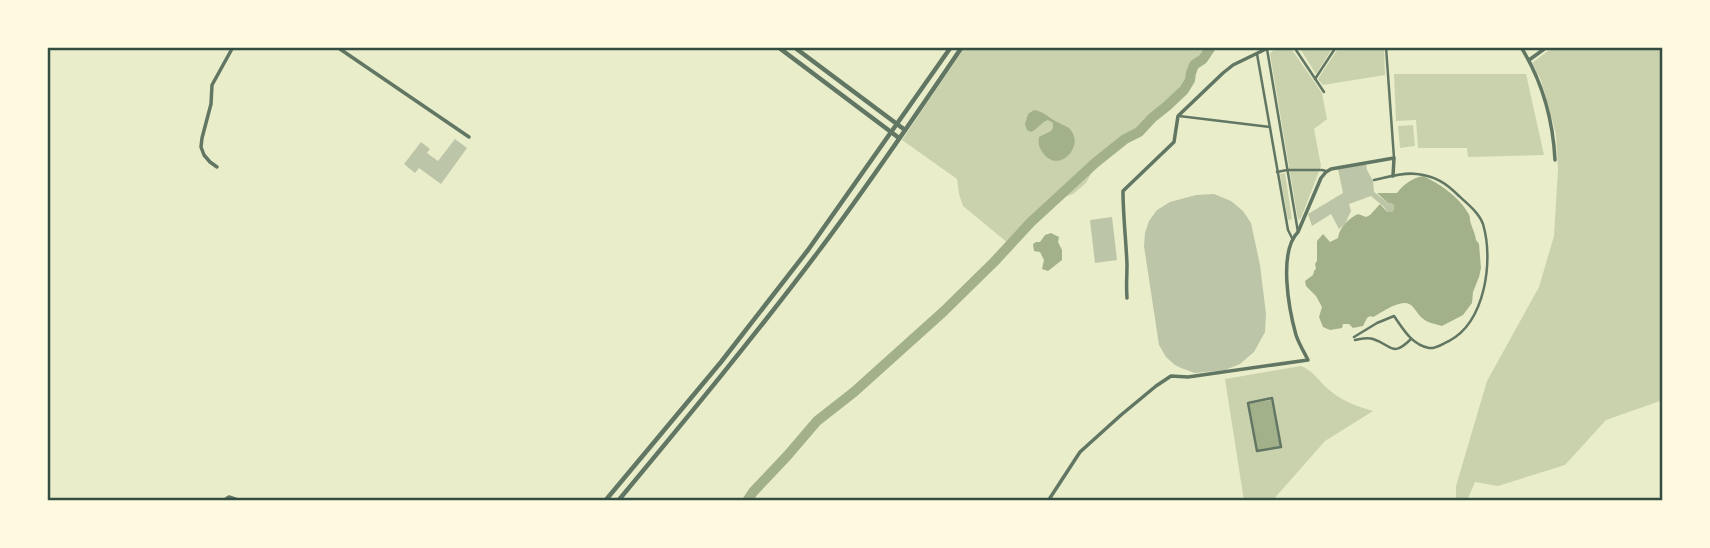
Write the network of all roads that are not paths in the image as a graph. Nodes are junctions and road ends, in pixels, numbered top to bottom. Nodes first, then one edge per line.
1 (232, 47) edge
2 (337, 47) edge
3 (778, 47) edge
4 (794, 47) edge
5 (951, 47) edge
6 (962, 47) edge
7 (1294, 47) edge
8 (1336, 47) edge
9 (1385, 47) edge
10 (1521, 47) edge
11 (1547, 47) edge
12 (1269, 48) edge
13 (1257, 54) junction
14 (1529, 60) junction
15 (1315, 79) junction
16 (1324, 92) dead end
17 (1276, 105) junction
18 (1266, 107) junction
19 (1178, 116) junction
20 (897, 125) junction
21 (905, 130) junction
22 (1270, 130) junction
23 (1280, 130) junction
24 (891, 133) junction
25 (469, 136) dead end
26 (899, 138) junction
27 (1394, 158) junction
28 (1555, 160) dead end
29 (218, 167) dead end
30 (1287, 170) junction
31 (1277, 172) junction
32 (1326, 172) junction
33 (1393, 176) junction
34 (1374, 180) dead end
35 (1296, 227) junction
36 (1287, 230) junction
37 (1298, 232) junction
38 (1293, 238) junction
39 (1127, 298) dead end
40 (1411, 339) junction
41 (1248, 403) joint
42 (223, 501) edge
43 (241, 501) edge
44 (606, 501) edge
45 (618, 501) edge
46 (1048, 501) edge

1 - 29 street
2 - 25 street
3 - 24 street
4 - 20 street
5 - 20 street
6 - 21 street
7 - 15 street
8 - 15 street
9 - 27 street
10 - 14 street
11 - 14 street
12 - 13 street
12 - 17 street
13 - 18 street
13 - 19 street
14 - 28 street
15 - 16 street
17 - 18 street
17 - 23 street
18 - 22 street
19 - 22 street
19 - 39 street
20 - 21 street
20 - 24 street
21 - 26 street
22 - 23 street
22 - 31 street
23 - 30 street
24 - 26 street
24 - 44 street
26 - 45 street
27 - 32 street
27 - 33 street
30 - 31 street
30 - 32 street
30 - 35 street
31 - 36 street
32 - 37 street
33 - 34 street
33 - 40 street
35 - 36 street
35 - 37 street
36 - 38 street
37 - 38 street
38 - 46 street
40 - 40 street
41 - 41 street
42 - 43 street

